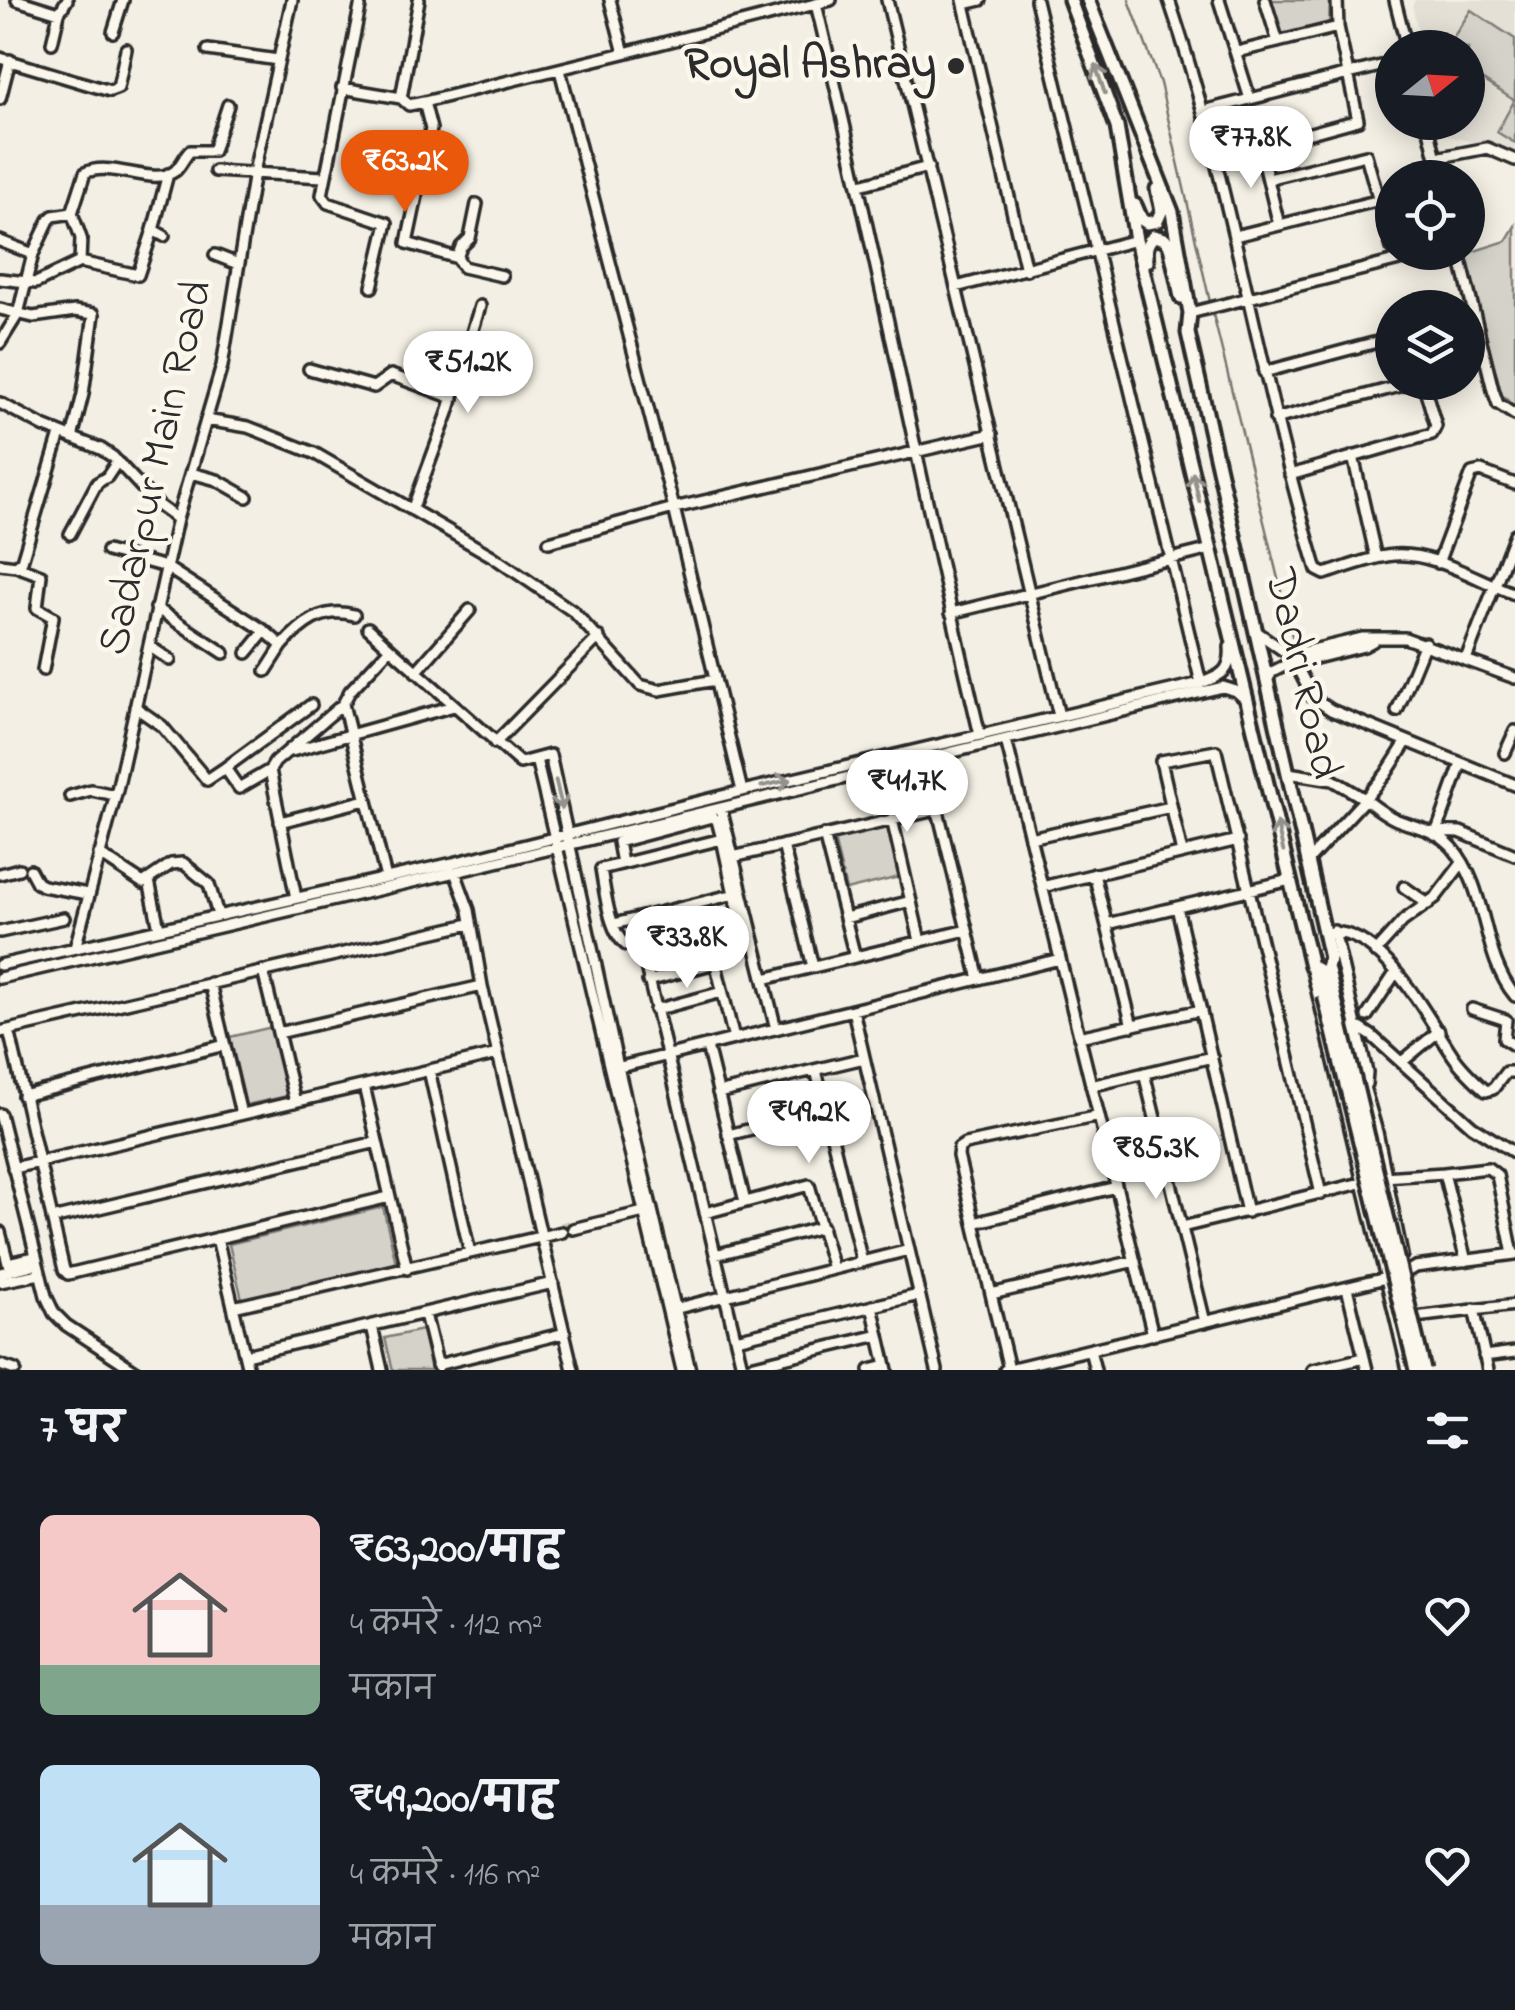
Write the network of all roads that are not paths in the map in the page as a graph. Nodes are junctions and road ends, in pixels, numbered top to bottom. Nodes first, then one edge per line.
1 (16, 0) edge
2 (67, 0) edge
3 (123, 0) edge
4 (292, 0) edge
5 (419, 0) edge
6 (610, 0) edge
7 (887, 0) edge
8 (981, 0) edge
9 (1036, 0) edge
10 (1070, 0) edge
11 (1088, 0) edge
12 (1170, 0) edge
13 (1219, 0) edge
14 (1265, 0) edge
15 (1337, 0) edge
16 (1395, 0) edge
17 (824, 1) edge
18 (963, 2) edge
19 (360, 7) dead end
20 (59, 13) junction
21 (1338, 27) junction
22 (1402, 30) edge
23 (113, 32) dead end
24 (52, 42) dead end
25 (1278, 42) junction
26 (126, 49) dead end
27 (208, 50) dead end
28 (1237, 52) junction
29 (624, 53) junction
30 (5, 59) edge
31 (278, 60) junction
32 (1375, 67) edge
33 (560, 70) junction
34 (1348, 74) junction
35 (342, 88) junction
36 (401, 98) junction
37 (0, 99) edge
38 (1250, 99) junction
39 (424, 102) junction
40 (228, 105) dead end
41 (1203, 111) junction
42 (1432, 140) edge
43 (1260, 147) junction
44 (1149, 156) junction
45 (1214, 158) junction
46 (1436, 158) joint
47 (1122, 160) junction
48 (1515, 160) edge
49 (928, 167) junction
50 (215, 171) dead end
51 (254, 172) junction
52 (168, 174) junction
53 (323, 178) junction
54 (1268, 179) junction
55 (1375, 184) edge
56 (860, 185) junction
57 (1375, 201) edge
58 (477, 204) dead end
59 (72, 213) junction
60 (1280, 225) junction
61 (153, 230) junction
62 (164, 236) dead end
63 (384, 236) junction
64 (1235, 236) junction
65 (1136, 240) junction
66 (0, 241) edge
67 (406, 243) junction
68 (1097, 252) junction
69 (33, 254) junction
70 (215, 255) dead end
71 (458, 258) junction
72 (1375, 260) edge
73 (80, 262) junction
74 (238, 264) junction
75 (1026, 270) junction
76 (502, 276) dead end
77 (0, 279) edge
78 (26, 283) junction
79 (372, 287) dead end
80 (956, 287) junction
81 (1150, 296) junction
82 (1249, 297) junction
83 (480, 306) dead end
84 (0, 309) edge
85 (1196, 311) junction
86 (18, 314) junction
87 (1188, 333) junction
88 (1375, 343) edge
89 (0, 344) edge
90 (1485, 362) edge
91 (309, 369) dead end
92 (1264, 372) junction
93 (1375, 393) edge
94 (453, 398) junction
95 (1428, 400) edge
96 (0, 403) edge
97 (1515, 415) edge
98 (1275, 419) junction
99 (206, 420) junction
100 (60, 434) junction
101 (992, 434) junction
102 (72, 438) junction
103 (918, 452) junction
104 (1353, 456) junction
105 (117, 462) junction
106 (191, 473) junction
107 (1290, 474) junction
108 (1515, 484) edge
109 (247, 497) dead end
110 (674, 508) junction
111 (412, 510) junction
112 (177, 519) junction
113 (70, 534) dead end
114 (1515, 534) edge
115 (549, 542) dead end
116 (1211, 548) junction
117 (107, 551) dead end
118 (1376, 558) junction
119 (1171, 560) junction
120 (0, 564) edge
121 (1438, 564) junction
122 (16, 566) junction
123 (166, 567) junction
124 (1494, 586) junction
125 (1030, 594) junction
126 (1515, 594) edge
127 (156, 608) junction
128 (470, 610) dead end
129 (951, 614) junction
130 (354, 615) dead end
131 (368, 628) dead end
132 (1255, 630) junction
133 (265, 631) junction
134 (1229, 636) junction
135 (599, 637) junction
136 (1376, 639) junction
137 (1425, 644) junction
138 (148, 646) junction
139 (282, 646) junction
140 (390, 648) junction
141 (224, 653) dead end
142 (247, 653) dead end
143 (1466, 659) junction
144 (170, 660) dead end
145 (1295, 663) junction
146 (43, 670) dead end
147 (266, 671) dead end
148 (416, 672) junction
149 (1515, 678) edge
150 (715, 680) junction
151 (1267, 680) junction
152 (1201, 683) junction
153 (343, 704) junction
154 (311, 705) dead end
155 (454, 706) junction
156 (135, 707) junction
157 (1249, 707) junction
158 (1397, 711) dead end
159 (1059, 716) junction
160 (1515, 731) edge
161 (350, 734) junction
162 (980, 735) junction
163 (1006, 740) junction
164 (1407, 741) junction
165 (496, 743) junction
166 (1505, 753) dead end
167 (284, 754) junction
168 (536, 759) junction
169 (1462, 764) junction
170 (225, 768) junction
171 (270, 770) junction
172 (1288, 774) junction
173 (1267, 782) junction
174 (1515, 785) edge
175 (742, 791) junction
176 (70, 796) dead end
177 (115, 796) junction
178 (1365, 799) junction
179 (366, 800) junction
180 (1172, 807) junction
181 (720, 808) junction
182 (892, 819) junction
183 (280, 822) junction
184 (1435, 831) junction
185 (824, 835) junction
186 (1030, 838) junction
187 (570, 839) junction
188 (722, 839) junction
189 (1238, 840) junction
190 (556, 842) junction
191 (783, 845) junction
192 (1182, 853) junction
193 (100, 854) junction
194 (1515, 855) edge
195 (733, 856) junction
196 (1308, 862) junction
197 (622, 863) junction
198 (1462, 863) junction
199 (455, 872) junction
200 (0, 874) edge
201 (1094, 874) junction
202 (386, 878) junction
203 (1290, 880) junction
204 (149, 881) junction
205 (1042, 886) junction
206 (1404, 887) dead end
207 (1250, 890) junction
208 (88, 894) junction
209 (734, 894) junction
210 (296, 898) junction
211 (607, 898) junction
212 (911, 901) junction
213 (1428, 904) junction
214 (584, 905) junction
215 (1178, 907) junction
216 (218, 915) junction
217 (64, 918) dead end
218 (844, 918) junction
219 (470, 922) junction
220 (614, 924) junction
221 (1106, 924) junction
222 (160, 928) junction
223 (967, 930) junction
224 (0, 932) edge
225 (1329, 932) junction
226 (920, 942) junction
227 (75, 948) junction
228 (1375, 952) junction
229 (854, 957) junction
230 (1330, 958) junction
231 (1060, 959) junction
232 (715, 962) junction
233 (0, 965) edge
234 (1311, 966) junction
235 (813, 968) junction
236 (263, 971) junction
237 (1396, 972) junction
238 (0, 978) edge
239 (764, 979) junction
240 (978, 979) junction
241 (648, 981) junction
242 (210, 983) junction
243 (482, 986) junction
244 (722, 992) junction
245 (1329, 993) junction
246 (1515, 996) edge
247 (1472, 1009) dead end
248 (655, 1010) junction
249 (853, 1010) junction
250 (1201, 1010) junction
251 (1366, 1016) dead end
252 (1132, 1026) junction
253 (776, 1028) junction
254 (1352, 1028) junction
255 (4, 1031) edge
256 (1439, 1032) junction
257 (278, 1033) junction
258 (1080, 1038) junction
259 (734, 1039) junction
260 (225, 1046) junction
261 (707, 1046) junction
262 (1515, 1046) edge
263 (498, 1054) junction
264 (666, 1056) junction
265 (1212, 1057) junction
266 (864, 1058) junction
267 (1402, 1061) junction
268 (614, 1068) junction
269 (429, 1070) junction
270 (816, 1070) junction
271 (1515, 1072) edge
272 (1144, 1073) junction
273 (364, 1086) junction
274 (1092, 1086) junction
275 (718, 1093) junction
276 (23, 1096) junction
277 (295, 1102) junction
278 (826, 1110) junction
279 (1371, 1112) junction
280 (0, 1114) edge
281 (242, 1114) junction
282 (1099, 1116) junction
283 (1348, 1120) junction
284 (728, 1135) junction
285 (378, 1142) junction
286 (1515, 1153) edge
287 (39, 1162) junction
288 (14, 1168) junction
289 (1444, 1173) junction
290 (1386, 1176) junction
291 (1363, 1183) junction
292 (1116, 1186) junction
293 (1321, 1194) junction
294 (389, 1197) junction
295 (745, 1202) junction
296 (646, 1208) junction
297 (1248, 1212) junction
298 (705, 1213) junction
299 (52, 1220) junction
300 (974, 1223) junction
301 (822, 1227) junction
302 (1182, 1227) junction
303 (0, 1232) edge
304 (540, 1234) junction
305 (216, 1238) junction
306 (909, 1250) junction
307 (470, 1253) junction
308 (1514, 1254) edge
309 (716, 1255) junction
310 (1135, 1261) junction
311 (1466, 1261) junction
312 (862, 1262) junction
313 (37, 1265) junction
314 (6, 1269) edge
315 (407, 1269) junction
316 (834, 1269) junction
317 (1405, 1273) junction
318 (1386, 1278) junction
319 (0, 1282) edge
320 (553, 1283) junction
321 (1348, 1288) junction
322 (991, 1294) junction
323 (919, 1295) junction
324 (726, 1296) junction
325 (1515, 1305) edge
326 (872, 1306) junction
327 (234, 1307) junction
328 (671, 1310) junction
329 (1474, 1310) junction
330 (425, 1314) junction
331 (1415, 1317) junction
332 (1205, 1322) junction
333 (372, 1326) junction
334 (565, 1334) junction
335 (879, 1335) junction
336 (1153, 1335) junction
337 (736, 1339) junction
338 (1090, 1350) junction
339 (1515, 1352) edge
340 (245, 1356) junction
341 (1484, 1356) junction
342 (1364, 1358) junction
343 (0, 1365) edge
344 (1027, 1367) edge
345 (438, 1368) edge
346 (887, 1368) edge
347 (743, 1369) edge
348 (15, 1370) edge
349 (134, 1370) edge
350 (248, 1370) edge
351 (382, 1370) edge
352 (573, 1370) edge
353 (686, 1370) edge
354 (870, 1370) edge
355 (937, 1370) edge
356 (1007, 1370) edge
357 (1095, 1370) edge
358 (1313, 1370) edge
359 (1367, 1370) edge
360 (1408, 1370) edge
361 (1416, 1370) edge
362 (1426, 1370) edge
363 (1488, 1370) edge

1 - 20 street
2 - 20 street
3 - 23 street
4 - 31 street, Sadarpur Main Road
5 - 36 street
6 - 29 street
7 - 49 street
8 - 18 street
9 - 68 street
47 -> 10 main road, Dadri Road
11 - 44 main road, Dadri Road
12 - 41 street
13 - 28 street
14 - 25 street
15 - 21 street
16 - 22 street
17 - 29 street
17 - 56 street
18 - 75 street
19 - 35 street
20 - 24 street
21 - 25 street
21 - 34 street
25 - 28 street
26 - 30 street
27 - 31 street
28 - 38 street
29 - 33 street
30 - 37 street
31 - 51 street, Sadarpur Main Road
32 - 34 street
33 - 39 street
33 - 110 street
34 - 38 street
34 - 43 street
35 - 36 street
35 - 53 street
36 - 39 street
38 - 41 street
39 - 67 street
40 - 52 street
41 - 45 street
42 - 46 street
43 - 45 street
43 - 54 street
44 - 47 main road
44 - 85 main road, Dadri Road
45 - 64 street
46 - 48 street
47 - 65 main road, Dadri Road
49 - 56 street
49 - 80 street
50 - 51 street
51 - 53 street
51 - 74 street, Sadarpur Main Road
52 - 59 street
52 - 61 street
53 - 63 street
54 - 55 street
54 - 60 street
56 - 103 street
57 - 60 street
58 - 71 street
59 - 69 street
59 - 73 street
60 - 64 street
61 - 62 street
61 - 73 street
63 - 67 street
63 - 79 street
64 - 82 street
65 - 68 street
65 - 81 main road, Dadri Road
66 - 69 street
67 - 71 street
68 - 75 street
68 - 119 street
69 - 78 street
70 - 74 street
71 - 76 street
72 - 82 street
73 - 78 street
74 - 99 street, Sadarpur Main Road
75 - 80 street
77 - 78 street
78 - 86 street
80 - 101 street
81 - 87 main road
116 -> 81 main road, Dadri Road
82 - 85 street
82 - 92 street
83 - 94 street
84 - 86 street
85 - 87 main road, Dadri Road
86 - 89 street
86 - 102 street
87 - 132 main road, Dadri Road
88 - 92 street
90 - 97 street
91 - 94 street
92 - 98 street
93 - 98 street
94 - 111 street
95 - 104 street
96 - 100 street
98 - 107 street
99 - 106 street, Sadarpur Main Road
99 - 111 street
100 - 102 street
100 - 122 street
101 - 103 street
101 - 125 street
102 - 105 street
103 - 110 street
103 - 129 street
104 - 107 street
104 - 118 street
105 - 112 street
105 - 113 street
106 - 109 street
106 - 112 street, Sadarpur Main Road
107 - 118 street
108 - 121 street
110 - 115 street
110 - 150 street
111 - 135 street
112 - 123 street, Sadarpur Main Road
114 - 124 street
116 - 119 street
116 - 134 main road, Dadri Road
117 - 123 street
118 - 121 street
119 - 125 street
119 - 152 street
120 - 122 street
121 - 124 street
122 - 146 street
123 - 127 street, Sadarpur Main Road
123 - 133 street
124 - 126 street
124 - 143 street
125 - 129 street
125 - 159 street
127 - 138 street, Sadarpur Main Road
127 - 141 street
128 - 148 street
129 - 162 street
130 - 139 street
131 - 140 street
132 - 136 street
132 - 151 main road, Dadri Road
133 - 139 street
133 - 142 street
134 - 152 street
134 - 157 main road, Dadri Road
135 - 150 street
135 - 165 street
136 - 137 street
136 - 145 street
137 - 143 street
137 - 158 street
138 - 144 street
138 - 156 street, Sadarpur Main Road
139 - 147 street
140 - 148 street
140 - 153 street
143 - 149 street
145 - 151 street
145 - 164 street
148 - 155 street
150 - 175 street
151 - 172 main road, Dadri Road
152 - 159 street
153 - 161 street
153 - 167 street
154 - 170 street
155 - 161 street
155 - 165 street
156 - 170 street
156 - 177 street, Sadarpur Main Road
157 - 163 street
157 - 173 main road, Dadri Road
159 - 162 street
160 - 166 street
161 - 167 street
161 - 179 street
175 -> 162 street
163 - 181 street
163 - 186 street
164 - 169 street
164 - 178 street
165 - 168 street
167 - 171 street
168 -> 187 street
168 - 190 street
169 - 174 street
169 - 184 street
170 - 171 street
171 - 183 street
172 - 173 main road
172 - 178 street
172 - 196 main road, Dadri Road
203 -> 173 main road, Dadri Road
175 - 187 street
176 - 177 street
177 - 193 street, Sadarpur Main Road
178 - 184 street
178 - 196 street
179 - 183 street
179 - 202 street
180 - 186 street
180 - 189 street
180 - 192 street
181 - 187 street
181 - 195 street
182 - 185 street
182 - 212 street
182 - 223 street
183 - 210 street
184 - 194 street
184 - 198 street
185 - 191 street
185 - 218 street
186 - 205 street
187 - 190 street
187 - 214 street
188 - 197 street
188 - 197 street
188 - 209 street
189 - 192 street
189 - 207 street
190 - 199 street
190 - 202 street
190 - 268 street
191 - 195 street
191 - 235 street
192 - 201 street
193 - 204 street
193 - 208 street, Sadarpur Main Road
195 - 239 street
196 - 225 main road, Dadri Road
197 - 211 street
198 - 213 street
198 - 246 street
199 - 219 street
199 - 238 street
200 - 208 street
201 - 205 street
201 - 221 street
202 - 210 street
203 - 207 street
203 - 234 main road, Dadri Road
204 - 216 street
204 - 222 street
205 - 231 street
206 - 213 street
207 - 215 street
207 - 293 street
208 - 227 street, Sadarpur Main Road
209 - 220 street
209 - 220 street
210 - 216 street
211 - 214 street
211 - 220 street
212 - 218 street
212 - 226 street
213 - 228 street
214 - 268 street
215 - 221 street
215 - 250 street
216 - 222 street
217 - 224 street
218 - 229 street
219 - 236 street
219 - 243 street
221 - 252 street
222 - 227 street
223 - 226 street
223 - 240 street
225 - 228 street
225 - 230 main road, Dadri Road
225 - 254 street
226 - 229 street
227 - 233 street
228 - 237 street
229 - 235 street
230 - 245 main road
230 - 254 street, Dadri Road
231 - 240 street
231 - 258 street
232 - 241 street
232 - 241 street
232 - 244 street
234 - 245 main road
234 - 283 street, Dadri Road
235 - 239 street
236 - 242 street
236 - 257 street
237 - 251 street
237 - 256 street
239 - 253 street
240 - 249 street
241 - 248 street
242 - 255 street
242 - 260 street
243 - 257 street
243 - 263 street
244 - 248 street
244 - 259 street
245 - 361 main road, bridge
245 - 362 main road, bridge
247 - 262 street
248 - 264 street
249 - 253 street
249 - 266 street
250 - 252 street
250 - 265 street
252 - 258 street
253 - 259 street
254 - 267 street
254 - 279 street
255 - 276 street
256 - 267 street
256 - 271 street
257 - 277 street
258 - 274 street
259 - 261 street
260 - 276 street
260 - 281 street
261 - 264 street
261 - 275 street
263 - 269 street
263 - 304 street
264 - 268 street
264 - 298 street
265 - 272 street
265 - 297 street
266 - 270 street
266 - 306 street
267 - 286 street
268 - 296 street
269 - 273 street
269 - 307 street
270 - 275 street
270 - 278 street
272 - 274 street
272 - 302 street
273 - 277 street
273 - 285 street
274 - 282 street
275 - 284 street
276 - 287 street
277 - 281 street
278 - 284 street
278 - 312 street
279 - 283 street
279 - 290 street
280 - 288 street
281 - 287 street
282 - 292 street
282 - 300 street
283 - 291 street, Dadri Road
284 - 295 street
285 - 294 street
285 - 299 street
287 - 288 street
287 - 299 street
288 - 313 street
289 - 290 street
289 - 308 street
289 - 311 street
290 - 291 street
290 - 317 street
291 - 293 street
291 - 318 street, Dadri Road
292 - 300 street
292 - 310 street
293 - 297 street
294 - 305 street
294 - 315 street
295 - 298 street
295 - 301 street
296 - 304 street
296 - 328 street
297 - 302 street
298 - 309 street
299 - 305 street
300 - 322 street
301 - 309 street
301 - 316 street
302 - 332 street
303 - 314 street
304 - 307 street
304 - 320 street
305 - 327 street
306 - 312 street
306 - 323 street
307 - 315 street
308 - 311 street
309 - 324 street
310 - 322 street
310 - 336 street
311 - 317 street
312 - 316 street
313 - 314 street
313 - 319 street
313 - 349 street
315 - 327 street
316 - 324 street
317 - 331 street
318 - 321 street
318 - 360 street, Dadri Road
320 - 330 street
320 - 334 street
321 - 332 street
321 - 342 street
322 - 356 street
323 - 326 street
323 - 355 street
324 - 328 street
324 - 337 street
325 - 329 street
326 - 335 street
326 - 337 street
327 - 340 street
328 - 353 street
329 - 331 street
329 - 341 street
330 - 333 street
330 - 345 street
331 - 362 street
332 - 336 street
333 - 340 street
333 - 351 street
334 - 345 street
334 - 352 street
335 - 346 street
335 - 347 street
336 - 338 street
337 - 347 street
338 - 344 street
338 - 357 street
339 - 341 street
340 - 350 street
341 - 363 street
342 - 358 street
342 - 359 street
343 - 348 street
344 - 356 street
346 - 354 street

